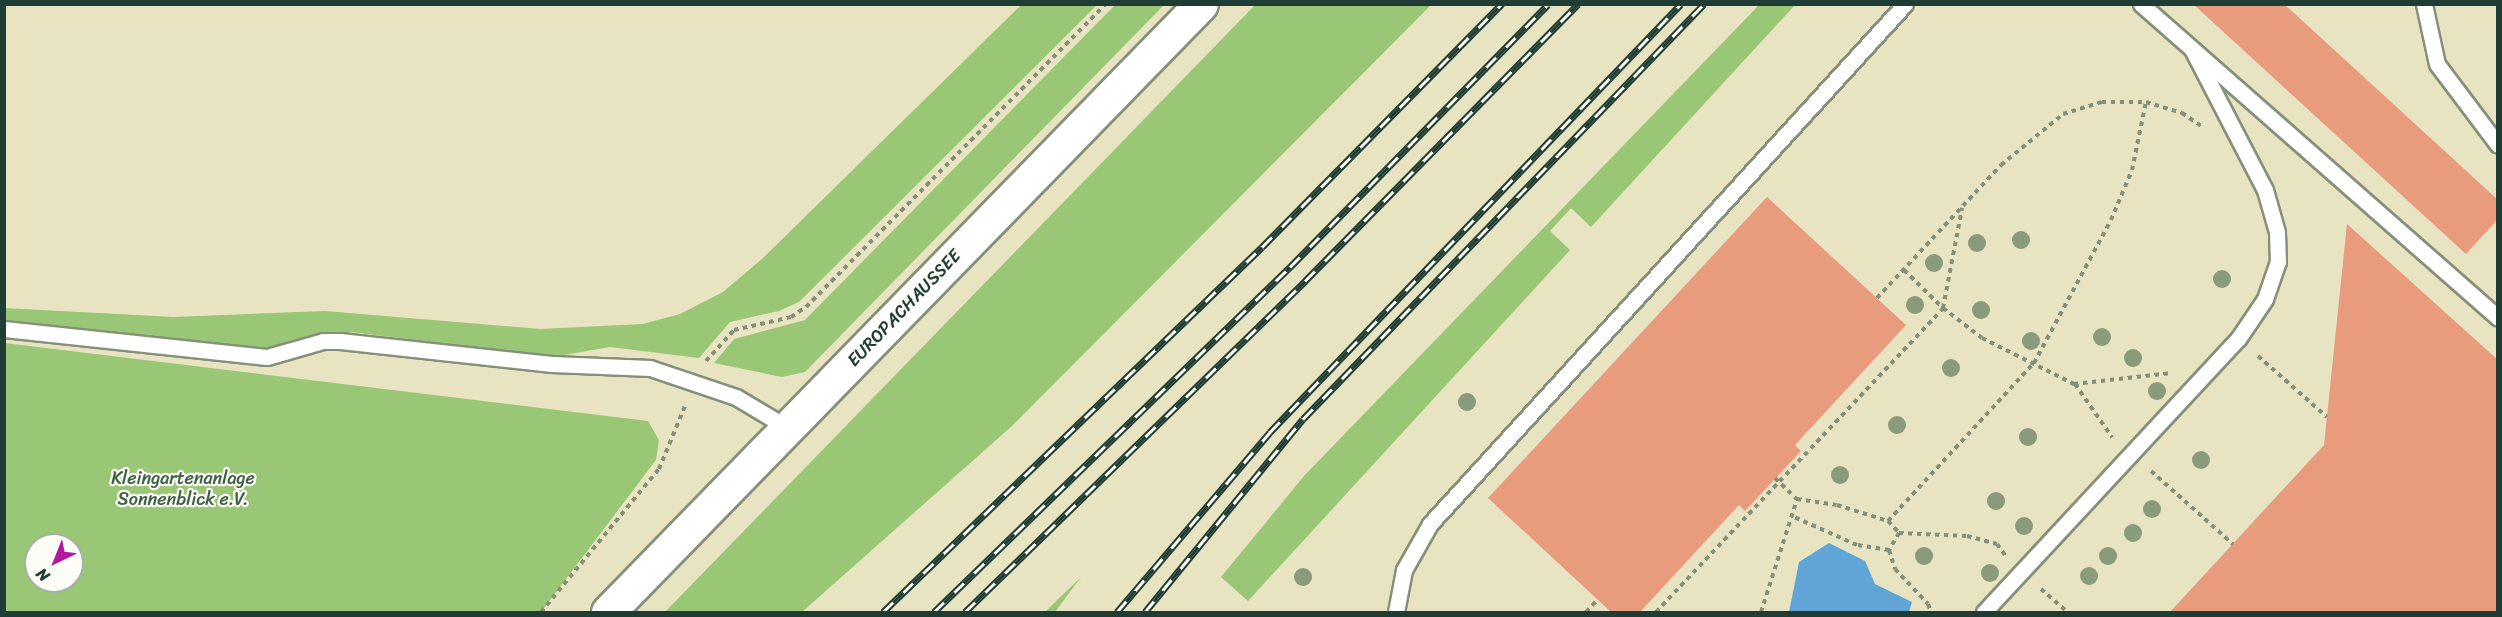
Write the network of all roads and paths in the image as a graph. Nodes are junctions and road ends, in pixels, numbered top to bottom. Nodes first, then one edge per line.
1 (1106, 4) edge
2 (1201, 4) edge
3 (1905, 4) edge
4 (2141, 4) edge
5 (2424, 4) edge
6 (2192, 49) junction
7 (2146, 102) junction
8 (2211, 133) dead end
9 (2498, 146) edge
10 (1962, 207) junction
11 (1904, 270) junction
12 (1877, 298) dead end
13 (1943, 308) junction
14 (2498, 318) edge
15 (4, 329) edge
16 (2238, 339) junction
17 (2034, 363) junction
18 (2180, 370) dead end
19 (696, 381) junction
20 (2074, 384) junction
21 (2327, 417) dead end
22 (788, 428) junction
23 (2131, 454) junction
24 (1775, 478) dead end
25 (1779, 483) junction
26 (1797, 499) junction
27 (1792, 516) junction
28 (1888, 520) junction
29 (1899, 533) junction
30 (2233, 544) dead end
31 (1889, 550) junction
32 (2012, 564) dead end
33 (1597, 600) dead end
34 (541, 612) edge
35 (608, 612) edge
36 (1396, 612) edge
37 (1587, 612) edge
38 (1656, 612) edge
39 (1761, 612) edge
40 (1931, 612) edge
41 (1984, 612) edge

1 - 19 path
2 - 22 main road, EUROPACHAUSSEE
3 - 36 lane
4 - 6 lane
5 - 9 lane
6 - 14 lane
6 - 16 lane
7 - 8 path
7 - 10 path
7 - 17 path
10 - 11 path
10 - 13 path
11 - 12 path
11 - 13 path
13 - 17 path
13 - 25 path
15 - 19 lane
16 - 21 path
16 - 23 lane
17 - 20 path
17 - 28 path
18 - 20 path
19 - 22 lane
19 - 34 path
20 - 23 path
22 - 35 main road, EUROPACHAUSSEE
23 - 30 path
23 - 41 lane
24 - 25 path
25 - 26 path
25 - 38 path
26 - 27 path
26 - 28 path
27 - 31 path
27 - 39 path
28 - 29 path
29 - 31 path
29 - 32 path
31 - 40 path
33 - 37 path

